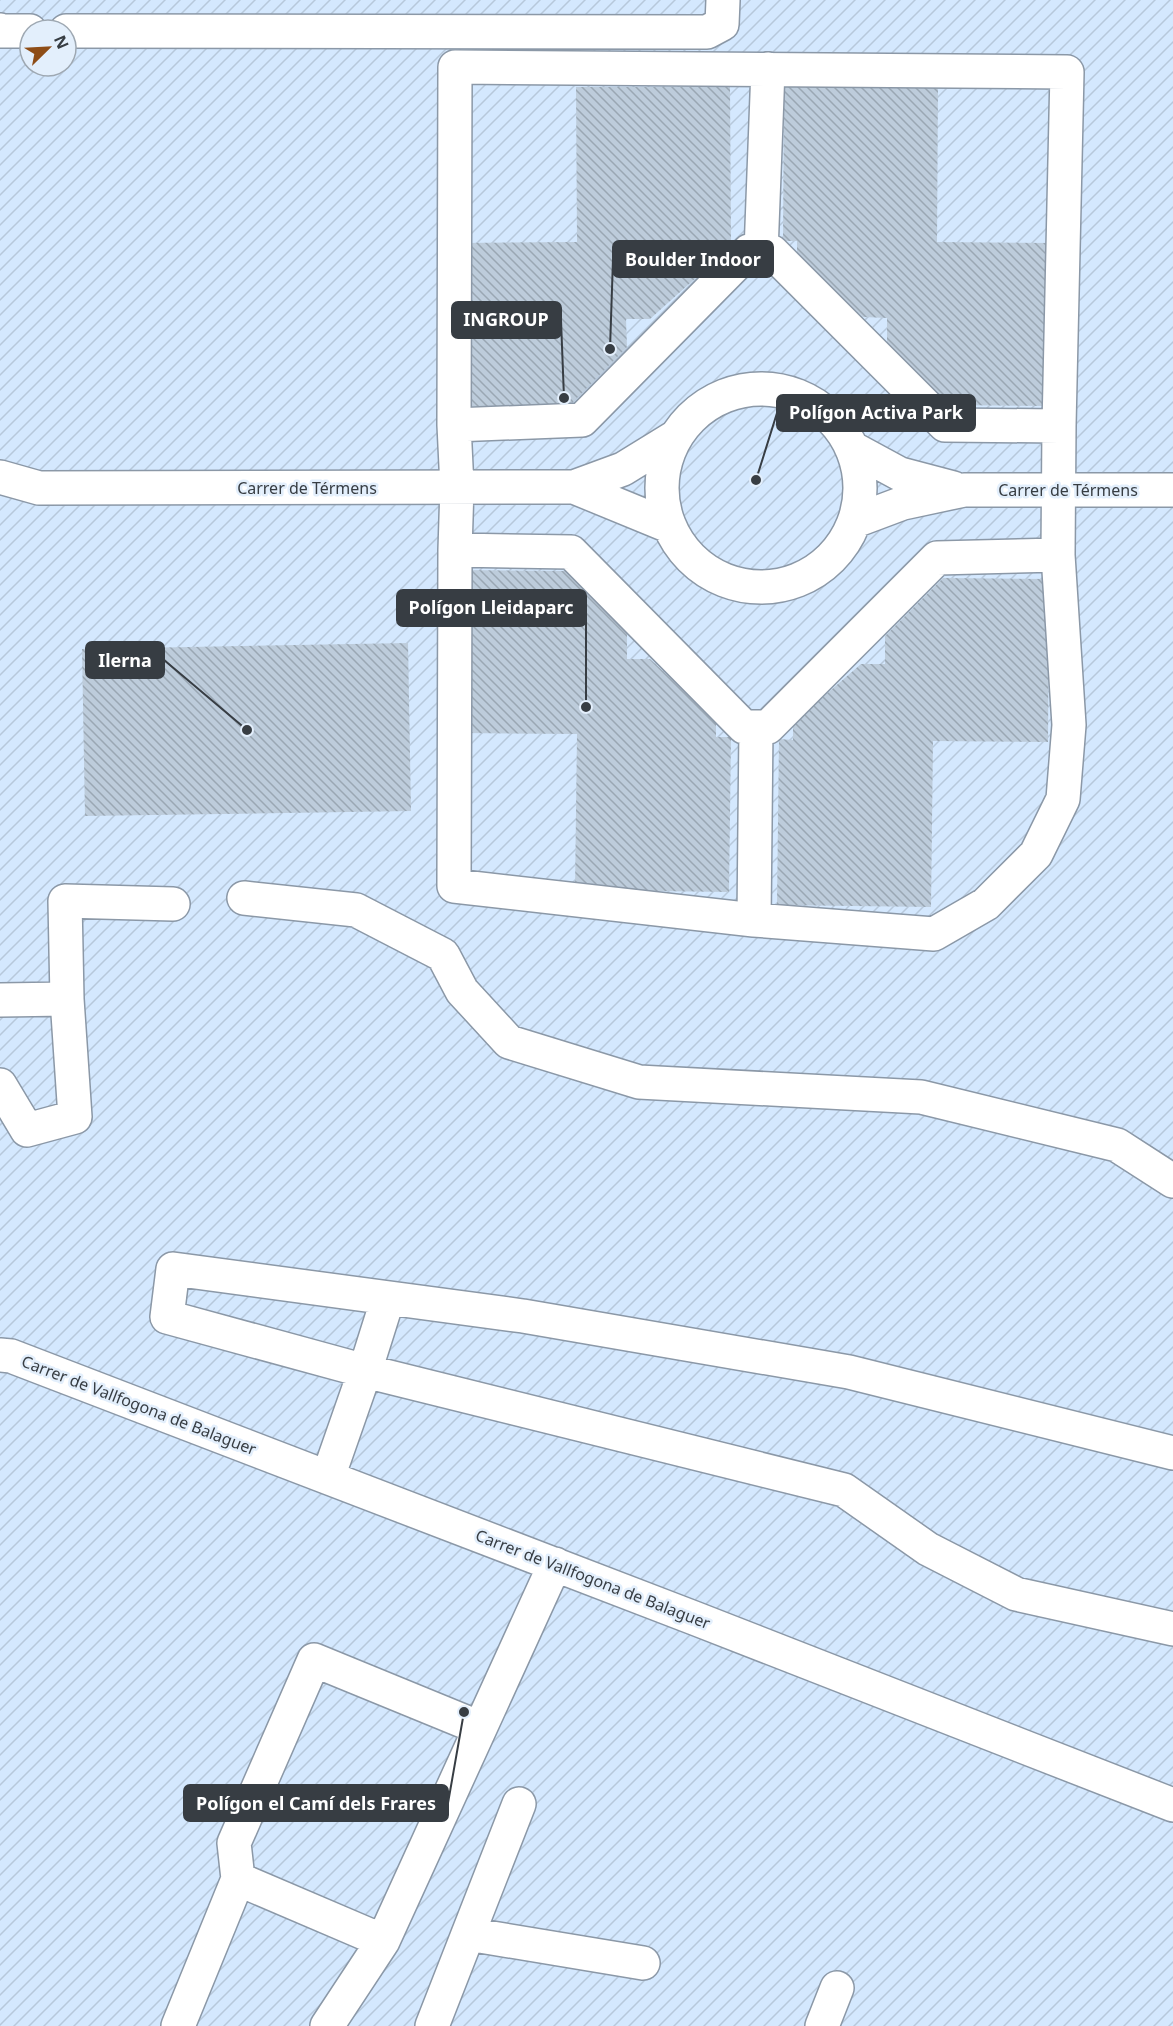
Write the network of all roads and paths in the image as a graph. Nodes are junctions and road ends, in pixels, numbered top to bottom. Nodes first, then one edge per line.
1 (723, 0) edge
2 (0, 30) edge
3 (18, 31) edge
4 (78, 31) edge
5 (768, 69) junction
6 (761, 252) junction
7 (454, 425) junction
8 (1059, 426) junction
9 (675, 437) junction
10 (852, 448) junction
11 (0, 477) edge
12 (574, 487) junction
13 (39, 488) junction
14 (457, 488) junction
15 (964, 490) junction
16 (1058, 490) junction
17 (1173, 490) edge
18 (0, 500) edge
19 (855, 521) junction
20 (669, 526) junction
21 (455, 550) junction
22 (1058, 555) junction
23 (756, 727) junction
24 (244, 898) dead end
25 (173, 904) dead end
26 (754, 920) junction
27 (67, 999) junction
28 (0, 1000) edge
29 (0, 1085) edge
30 (1173, 1181) edge
31 (388, 1298) junction
32 (4, 1352) edge
33 (365, 1371) junction
34 (1173, 1453) edge
35 (328, 1477) junction
36 (555, 1564) junction
37 (1173, 1629) edge
38 (480, 1728) junction
39 (519, 1804) dead end
40 (1173, 1806) edge
41 (238, 1879) junction
42 (468, 1934) junction
43 (383, 1941) junction
44 (643, 1963) dead end
45 (837, 1988) dead end
46 (178, 2026) edge
47 (327, 2026) edge
48 (432, 2026) edge
49 (822, 2026) edge

1 - 4 street
2 - 3 street
5 - 6 street
5 - 7 street
5 - 8 street
6 - 7 street
6 - 8 street
7 - 14 street
8 - 16 street
9 - 10 street
9 - 12 street, Carrer de Térmens
9 - 20 street
10 - 15 street, Carrer de Térmens
10 - 19 street
11 - 13 street, Carrer de Térmens
12 - 14 street, Carrer de Térmens
12 - 20 street, Carrer de Térmens
13 - 14 street, Carrer de Térmens
13 - 18 street, Carrer de Térmens
14 - 21 street
15 - 16 street, Carrer de Térmens
15 - 19 street, Carrer de Térmens
16 - 17 street, Carrer de Térmens
16 - 22 street
19 - 20 street
21 - 23 street
21 - 26 street
22 - 23 street
22 - 26 street
23 - 26 street
24 - 30 street
25 - 27 street
27 - 28 street
27 - 29 street
31 - 33 street
31 - 33 street
31 - 34 street
32 - 35 street, Carrer de Vallfogona de Balaguer
33 - 35 street
33 - 37 street
35 - 36 street, Carrer de Vallfogona de Balaguer
36 - 38 street
36 - 40 street, Carrer de Vallfogona de Balaguer
38 - 41 street
38 - 43 street
39 - 42 street
41 - 43 street
41 - 46 street
42 - 44 street
42 - 48 street
43 - 47 street
45 - 49 street

